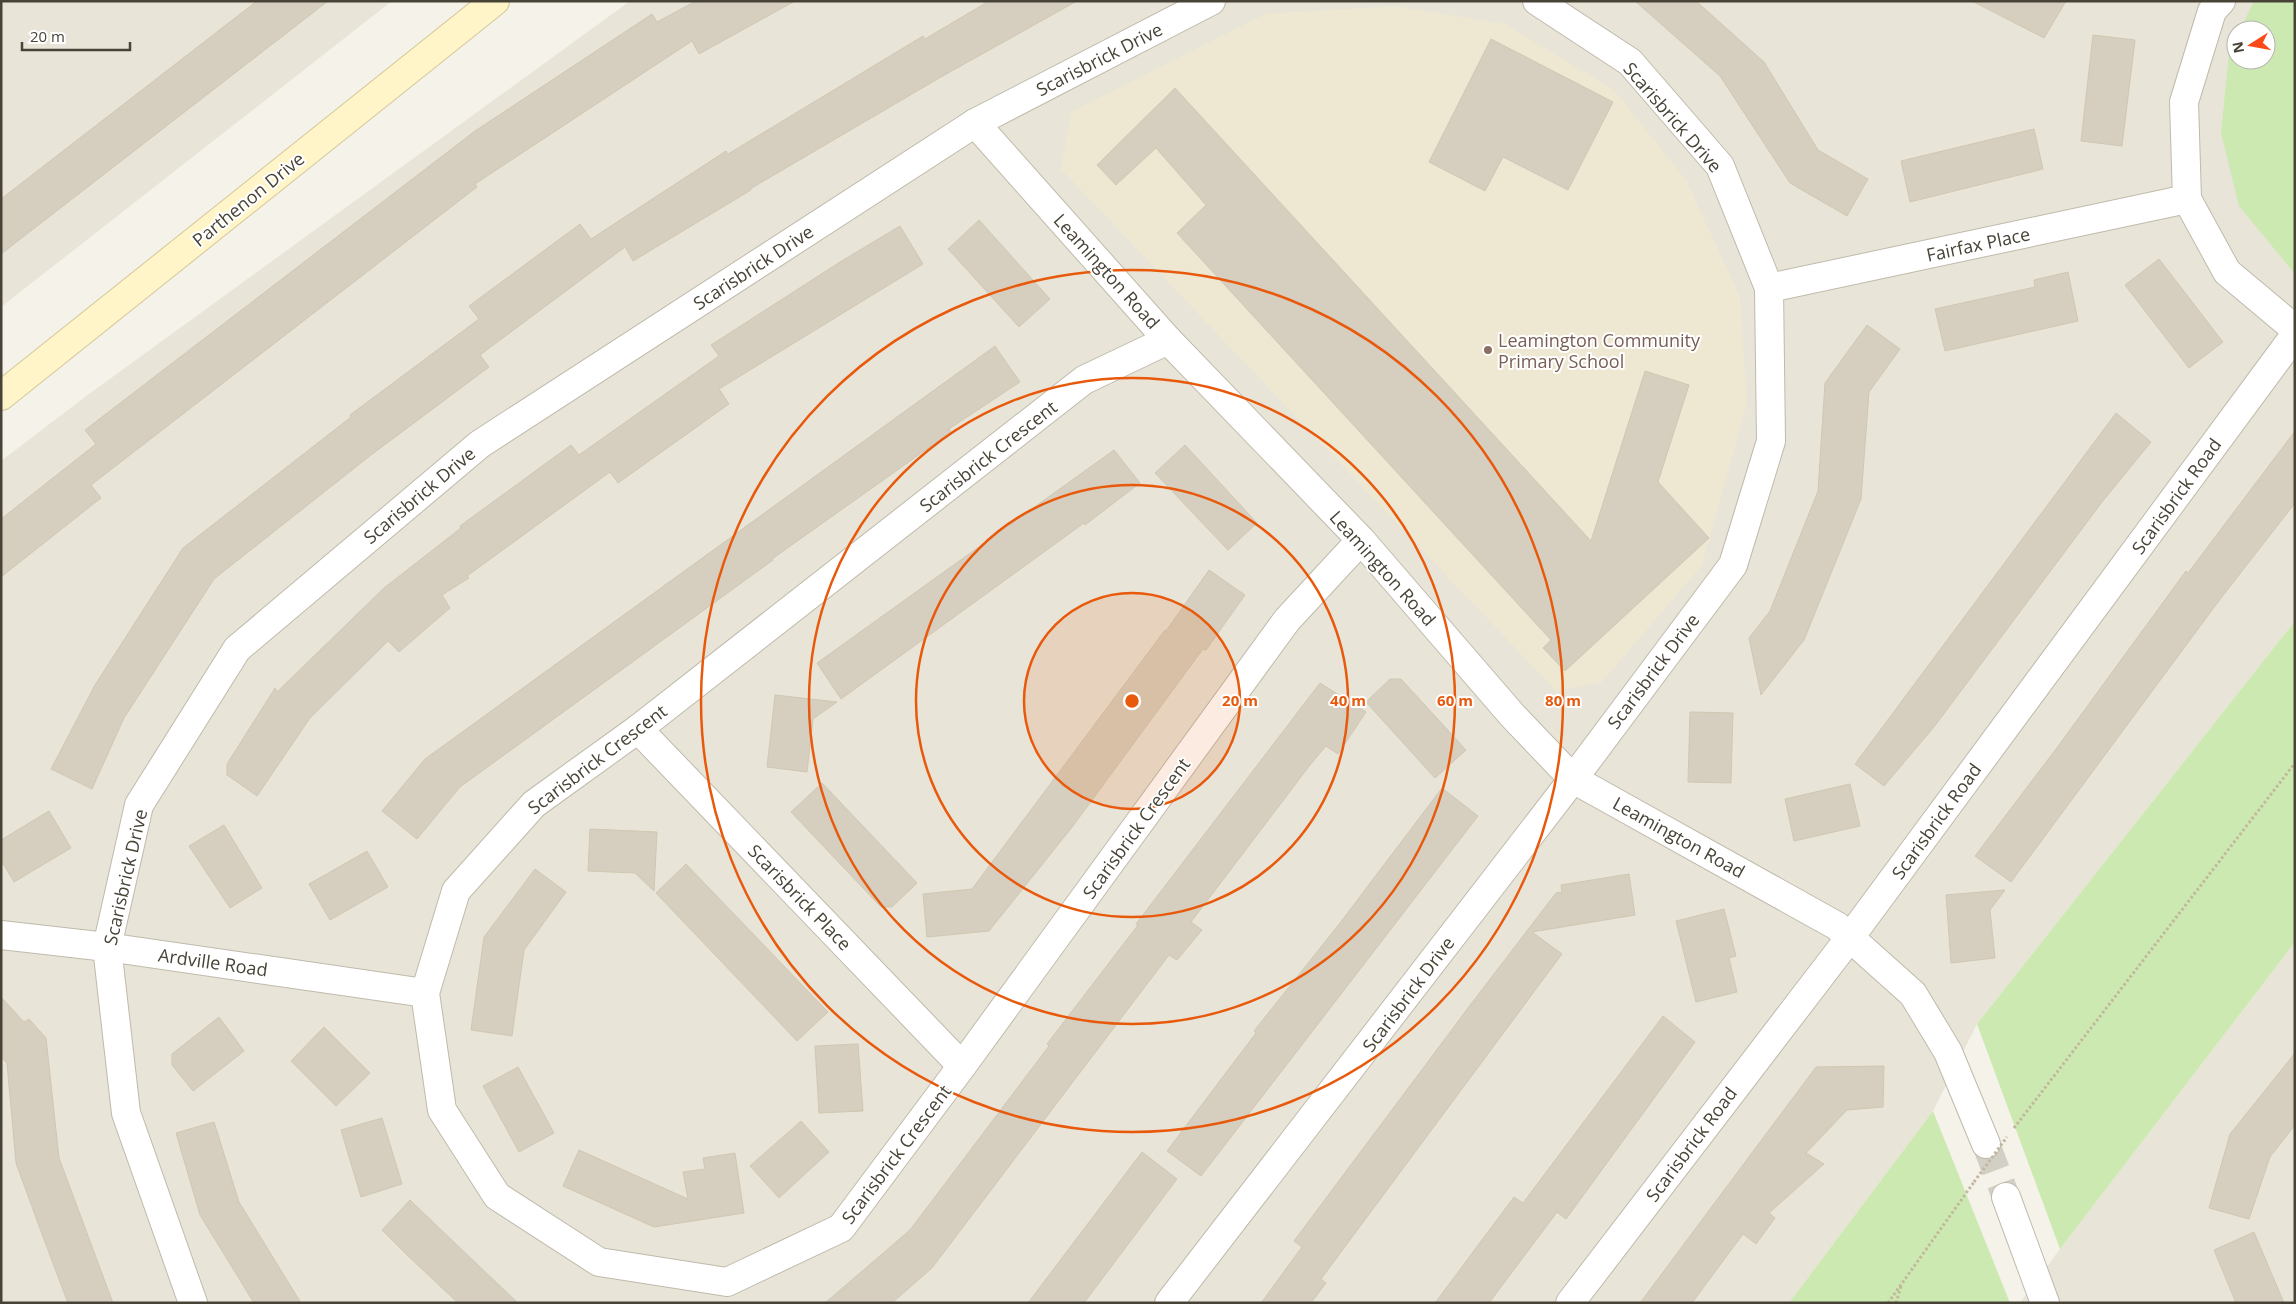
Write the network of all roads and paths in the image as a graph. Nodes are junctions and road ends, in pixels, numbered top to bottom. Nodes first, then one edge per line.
1 (495, 1) edge
2 (1212, 1) edge
3 (1537, 1) edge
4 (2209, 5) edge
5 (975, 123) junction
6 (2186, 198) junction
7 (1769, 288) junction
8 (2295, 330) edge
9 (2295, 335) edge
10 (1168, 340) junction
11 (1, 396) edge
12 (1361, 540) junction
13 (638, 729) junction
14 (2295, 763) edge
15 (1573, 779) junction
16 (1, 935) edge
17 (1851, 936) junction
18 (108, 947) junction
19 (425, 992) junction
20 (962, 1066) junction
21 (2013, 1129) dead end
22 (1997, 1140) joint
23 (2006, 1197) tunnel mouth
24 (1902, 1283) junction
25 (729, 1292) edge
26 (193, 1303) edge
27 (1169, 1303) edge
28 (1570, 1303) edge
29 (1888, 1303) edge
30 (1896, 1303) edge
31 (2045, 1303) edge

1 - 11 main road, Parthenon Drive
2 - 5 street, Scarisbrick Drive
3 - 7 street, Scarisbrick Drive
4 - 6 street
5 - 10 street, Leamington Road
5 - 18 street, Scarisbrick Drive
6 - 7 street, Fairfax Place
6 - 8 street
7 - 15 street, Scarisbrick Drive
9 - 17 street, Scarisbrick Road
10 - 12 street, Leamington Road
10 - 13 street, Scarisbrick Crescent
12 - 15 street, Leamington Road
12 - 20 street, Scarisbrick Crescent
13 - 19 street, Scarisbrick Crescent
13 - 20 street, Scarisbrick Place
14 - 21 path
15 - 17 street, Leamington Road
15 - 27 street, Scarisbrick Drive
16 - 18 street, Ardville Road
17 - 22 street, Leamington Road
17 - 28 street, Scarisbrick Road
18 - 19 street, Ardville Road
18 - 26 street, Scarisbrick Drive
19 - 25 street, Scarisbrick Crescent
20 - 25 street, Scarisbrick Crescent
22 - 24 path, bridge
23 - 31 street
24 - 29 path
24 - 30 path

